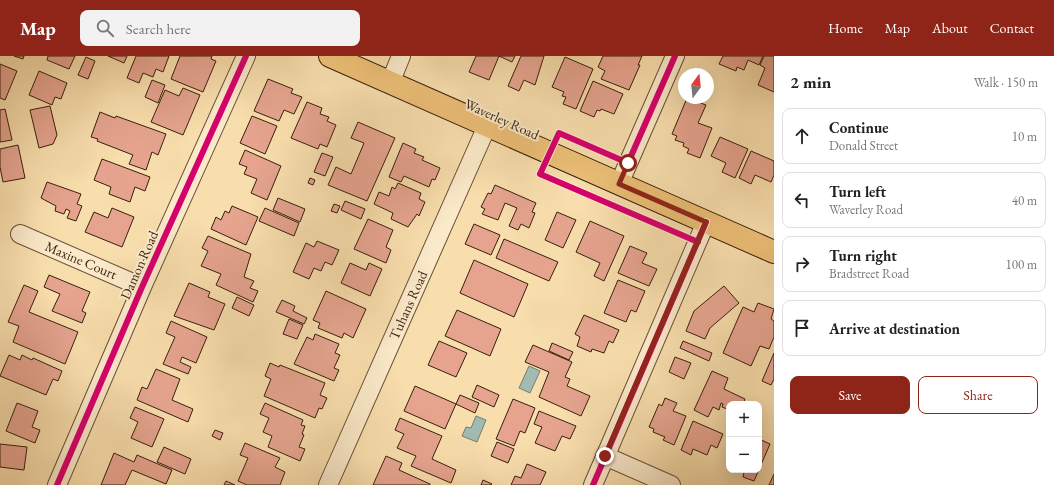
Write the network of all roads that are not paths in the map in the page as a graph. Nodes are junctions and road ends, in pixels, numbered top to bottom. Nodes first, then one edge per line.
1 (246, 56) edge
2 (330, 56) edge
3 (401, 56) edge
4 (675, 56) edge
5 (390, 83) junction
6 (487, 126) junction
7 (619, 184) junction
8 (706, 222) junction
9 (20, 234) dead end
10 (774, 252) edge
11 (142, 287) junction
12 (605, 456) junction
13 (57, 485) edge
14 (328, 485) edge
15 (593, 485) edge
16 (671, 485) edge

1 - 11 street, Damon Road
2 - 5 main road, Waverley Road
3 - 5 street
4 - 7 street
5 - 6 main road, Waverley Road
6 - 7 main road, Waverley Road
6 - 14 street, Tuhans Road
7 - 8 main road, Waverley Road
8 - 10 main road, Waverley Road
8 - 12 street
9 - 11 street, Maxine Court
11 - 13 street, Damon Road
12 - 15 street
12 - 16 street

